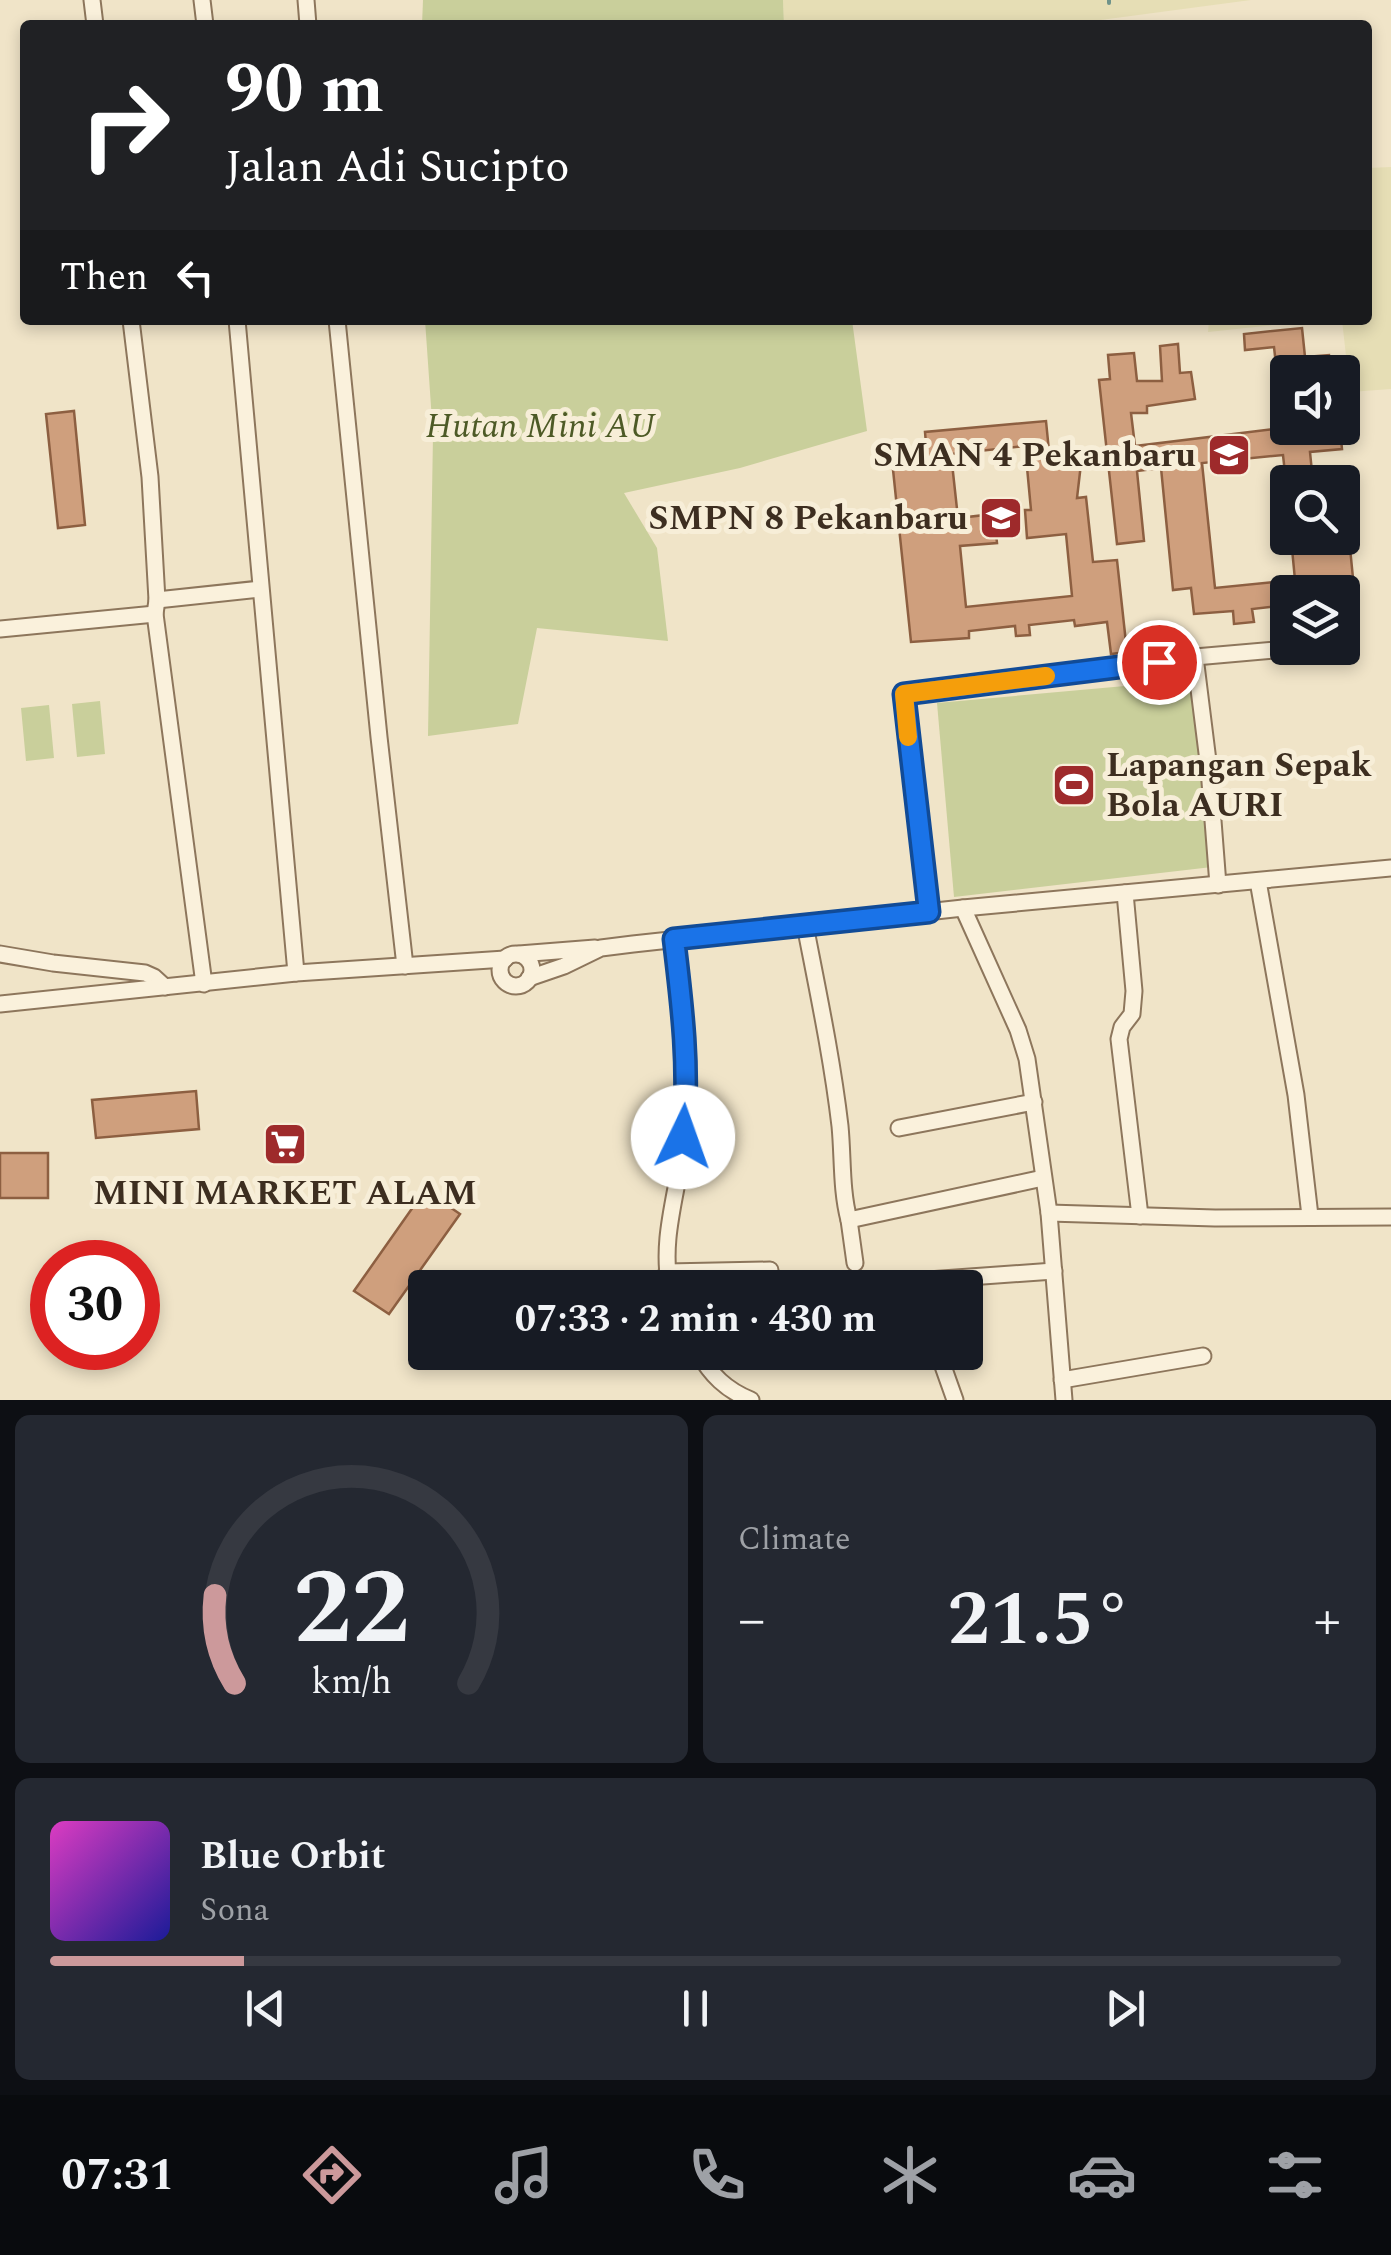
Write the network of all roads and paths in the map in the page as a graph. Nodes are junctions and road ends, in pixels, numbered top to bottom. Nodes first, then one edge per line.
1 (132, 325) edge
2 (237, 325) edge
3 (337, 325) edge
4 (260, 590) junction
5 (156, 607) junction
6 (0, 630) edge
7 (1270, 650) edge
8 (1195, 657) junction
9 (1391, 868) edge
10 (1258, 881) junction
11 (1218, 884) junction
12 (1125, 893) junction
13 (963, 908) junction
14 (929, 912) junction
15 (805, 925) junction
16 (674, 939) junction
17 (601, 948) junction
18 (0, 954) edge
19 (512, 956) junction
20 (405, 966) junction
21 (296, 974) junction
22 (529, 978) junction
23 (204, 984) junction
24 (165, 987) junction
25 (0, 1004) edge
26 (1034, 1102) junction
27 (898, 1128) dead end
28 (1044, 1178) junction
29 (1049, 1212) junction
30 (1140, 1216) junction
31 (1310, 1216) junction
32 (1391, 1217) edge
33 (849, 1220) junction
34 (855, 1263) dead end
35 (669, 1270) edge
36 (1054, 1271) junction
37 (983, 1278) edge
38 (1204, 1356) dead end
39 (709, 1370) edge
40 (944, 1370) edge
41 (1062, 1380) junction
42 (750, 1400) edge
43 (954, 1400) edge
44 (1064, 1400) edge

1 - 5 street
2 - 4 street
3 - 20 street
4 - 5 street
4 - 21 street
5 - 6 street
5 - 23 street
7 - 8 street
8 - 11 street
8 - 14 street
9 - 10 street
10 - 11 street
10 - 31 street
11 - 12 street
12 - 13 street
12 - 30 street
13 - 14 street
13 - 26 street
14 - 15 street
15 - 16 street
15 - 33 street
16 - 17 street
16 - 35 street
17 - 19 street
17 - 22 street
18 - 24 street
19 - 20 street
19 - 22 street
19 - 22 street
20 - 21 street
21 - 23 street
23 - 24 street
24 - 25 street
26 - 27 street
26 - 28 street
28 - 29 street
28 - 33 street
29 - 30 street
29 - 36 street
30 - 31 street
31 - 32 street
33 - 34 street
36 - 37 street
36 - 41 street
38 - 41 street
39 - 42 street
40 - 43 street
41 - 44 street

